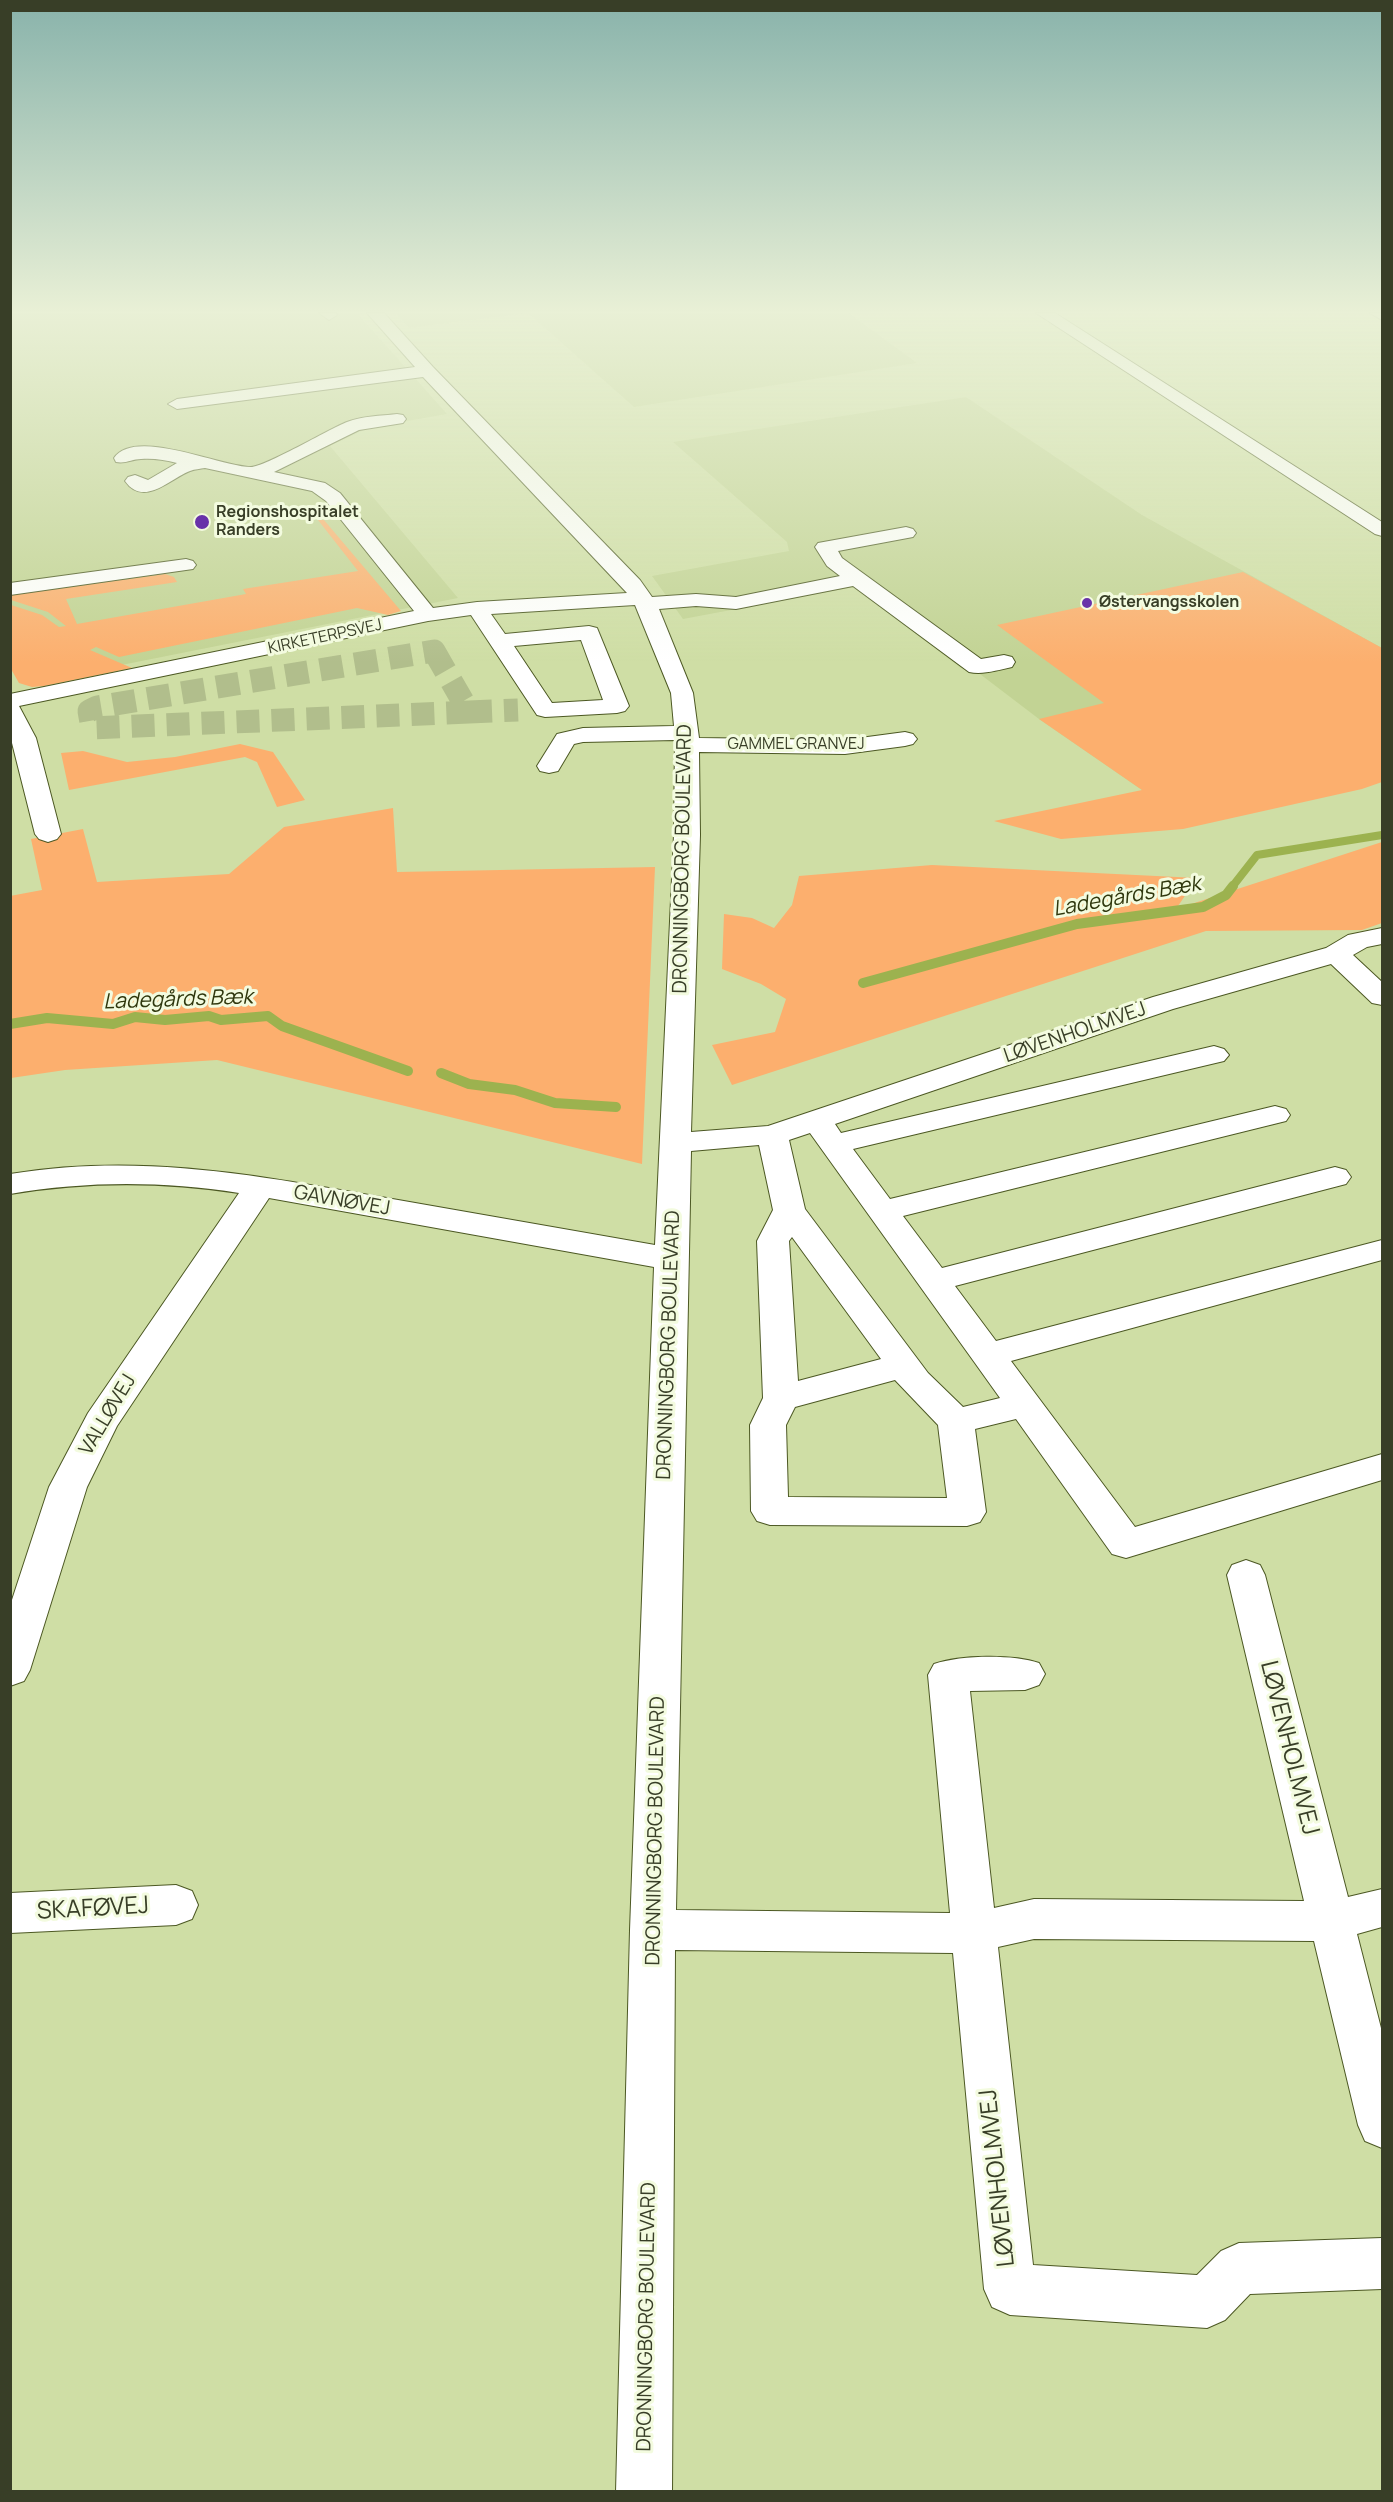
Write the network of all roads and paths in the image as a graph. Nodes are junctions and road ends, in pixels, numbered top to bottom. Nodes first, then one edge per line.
1 (343, 430) edge
2 (484, 430) edge
3 (1226, 430) edge
4 (123, 458) dead end
5 (204, 463) junction
6 (254, 474) junction
7 (135, 481) dead end
8 (1383, 530) edge
9 (906, 533) dead end
10 (834, 562) junction
11 (186, 565) dead end
12 (811, 566) dead end
13 (858, 579) junction
14 (719, 583) dead end
15 (10, 589) edge
16 (643, 599) junction
17 (477, 608) junction
18 (428, 615) junction
19 (497, 641) junction
20 (1004, 662) dead end
21 (10, 701) edge
22 (10, 710) edge
23 (518, 710) tunnel mouth
24 (545, 710) junction
25 (687, 739) junction
26 (905, 739) dead end
27 (549, 766) dead end
28 (48, 834) dead end
29 (1383, 936) edge
30 (1336, 954) junction
31 (1383, 997) edge
32 (1214, 1054) dead end
33 (1275, 1115) dead end
34 (824, 1132) junction
35 (772, 1135) junction
36 (677, 1143) junction
37 (1335, 1177) dead end
38 (10, 1184) edge
39 (260, 1187) junction
40 (789, 1210) junction
41 (882, 1211) junction
42 (1383, 1250) edge
43 (671, 1259) junction
44 (933, 1281) junction
45 (987, 1355) junction
46 (905, 1365) junction
47 (781, 1398) junction
48 (1024, 1405) junction
49 (956, 1421) junction
50 (1383, 1467) edge
51 (1246, 1575) dead end
52 (24, 1585) edge
53 (10, 1670) edge
54 (1025, 1674) dead end
55 (176, 1905) dead end
56 (1383, 1908) edge
57 (10, 1914) edge
58 (1331, 1921) junction
59 (653, 1930) junction
60 (972, 1933) junction
61 (1383, 2125) edge
62 (1383, 2264) edge
63 (644, 2492) edge

1 - 6 street
2 - 16 street, DRONNINGBORG BOULEVARD
3 - 8 street
4 - 5 street
5 - 6 street
5 - 7 street
6 - 18 street
9 - 10 street
10 - 12 street
10 - 13 street
11 - 15 street
13 - 16 street
13 - 20 street
14 - 16 street
16 - 17 street, KIRKETERPSVEJ
16 - 25 street, DRONNINGBORG BOULEVARD
17 - 18 street, KIRKETERPSVEJ
17 - 19 street
18 - 21 street, KIRKETERPSVEJ
19 - 24 street
19 - 24 street
22 - 28 street
23 - 24 street
25 - 26 street, GAMMEL GRANVEJ
25 - 27 street, GAMMEL GRANVEJ
25 - 36 street, DRONNINGBORG BOULEVARD
29 - 30 street, LØVENHOLMVEJ
30 - 31 street
30 - 34 street, LØVENHOLMVEJ
32 - 34 street
33 - 41 street
34 - 35 street, LØVENHOLMVEJ
34 - 41 street
35 - 36 street, LØVENHOLMVEJ
35 - 40 street
36 - 43 street, DRONNINGBORG BOULEVARD
37 - 44 street
38 - 39 street, GAVNØVEJ
39 - 43 street, GAVNØVEJ
39 - 52 street, VALLØVEJ
40 - 46 street
40 - 47 street
41 - 44 street
42 - 45 street
43 - 59 street, DRONNINGBORG BOULEVARD
44 - 45 street
45 - 48 street
46 - 47 street
46 - 49 street
47 - 49 street
48 - 49 street
48 - 50 street
51 - 58 street, LØVENHOLMVEJ
52 - 53 street, VALLØVEJ
54 - 60 street, LØVENHOLMVEJ
55 - 57 street, SKAFØVEJ
56 - 58 street
58 - 60 street
58 - 61 street, LØVENHOLMVEJ
59 - 60 street
59 - 63 street, DRONNINGBORG BOULEVARD
60 - 62 street, LØVENHOLMVEJ

